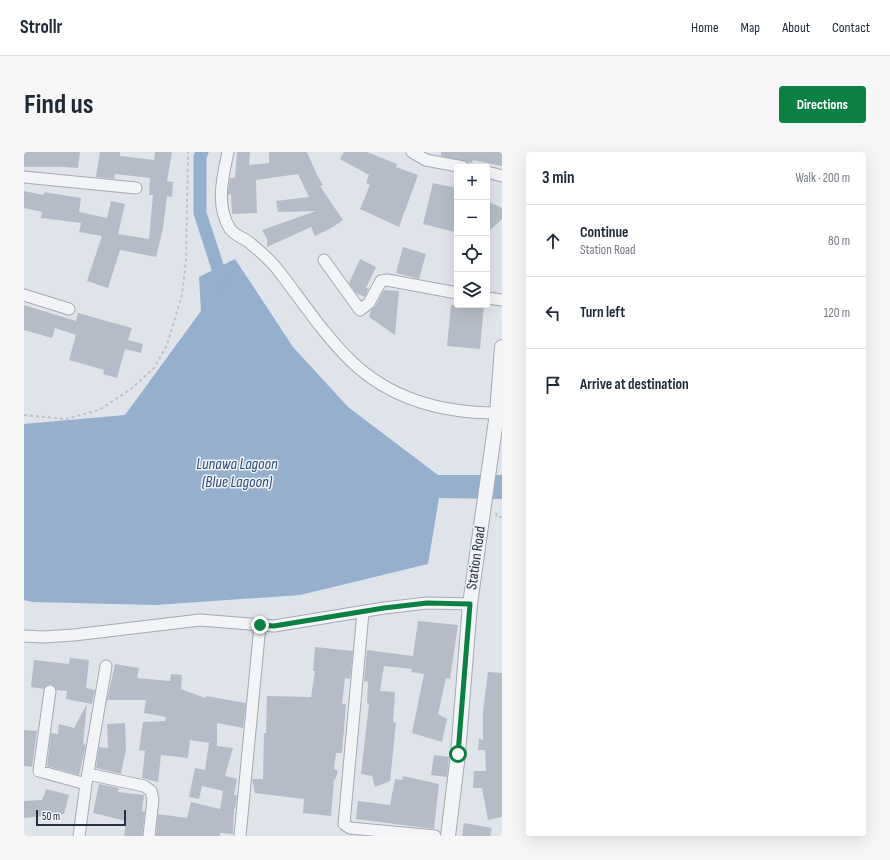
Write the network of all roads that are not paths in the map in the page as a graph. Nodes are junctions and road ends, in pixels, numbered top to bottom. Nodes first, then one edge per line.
1 (228, 152) edge
2 (412, 152) edge
3 (454, 165) edge
4 (490, 173) edge
5 (502, 176) edge
6 (24, 177) edge
7 (136, 188) dead end
8 (324, 260) dead end
9 (454, 292) edge
10 (24, 296) edge
11 (490, 298) edge
12 (502, 300) edge
13 (69, 309) dead end
14 (502, 347) edge
15 (497, 413) junction
16 (470, 604) junction
17 (363, 612) junction
18 (260, 625) junction
19 (24, 636) edge
20 (106, 666) dead end
21 (50, 691) dead end
22 (87, 779) junction
23 (79, 836) edge
24 (149, 836) edge
25 (240, 836) edge
26 (435, 836) edge
27 (448, 836) edge

1 - 15 street
2 - 3 street
4 - 5 street
6 - 7 street
8 - 9 street
10 - 13 street
11 - 12 street
14 - 15 street, Station Road
15 - 16 street, Station Road
16 - 17 street
16 - 27 street, Station Road
17 - 18 street
17 - 26 street
18 - 19 street
18 - 25 street
20 - 22 street
21 - 22 street
22 - 23 street
22 - 24 street

